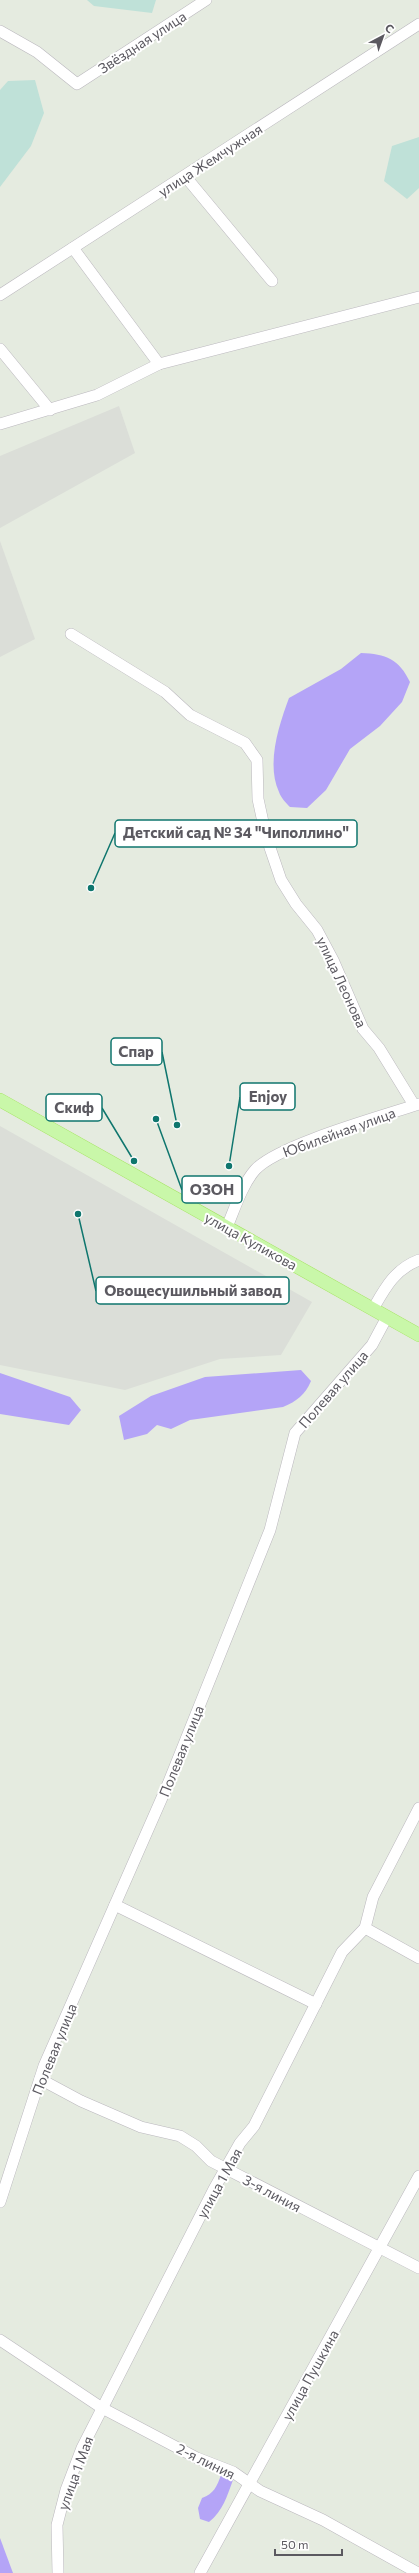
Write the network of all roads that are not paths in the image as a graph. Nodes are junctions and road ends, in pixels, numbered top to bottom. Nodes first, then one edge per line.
1 (206, 0) edge
2 (419, 24) edge
3 (0, 31) edge
4 (185, 176) junction
5 (73, 248) junction
6 (272, 281) dead end
7 (0, 295) edge
8 (419, 297) edge
9 (0, 349) edge
10 (159, 364) junction
11 (50, 410) junction
12 (0, 424) edge
13 (71, 634) dead end
14 (0, 1100) edge
15 (417, 1105) edge
16 (227, 1227) junction
17 (419, 1260) edge
18 (372, 1309) junction
19 (387, 1317) junction
20 (419, 1335) edge
21 (419, 1808) edge
22 (115, 1905) junction
23 (365, 1928) junction
24 (419, 1958) edge
25 (316, 2004) junction
26 (40, 2079) junction
27 (226, 2169) junction
28 (419, 2176) edge
29 (0, 2202) edge
30 (380, 2249) junction
31 (419, 2268) edge
32 (0, 2340) edge
33 (102, 2408) junction
34 (250, 2483) junction
35 (58, 2573) edge
36 (200, 2573) edge
37 (418, 2573) edge

1 - 3 street, Звёздная улица
2 - 4 street, улица Жемчужная
4 - 5 street, улица Жемчужная
4 - 6 street
5 - 7 street, улица Жемчужная
5 - 10 street
8 - 10 street
9 - 11 street
10 - 11 street
11 - 12 street
13 - 15 street, улица Леонова
14 - 16 main road, улица Куликова
15 - 16 street, Юбилейная улица
16 - 18 main road, улица Куликова
17 - 18 street
18 - 19 main road, улица Куликова
19 - 20 main road, улица Куликова
19 - 22 street, Полевая улица
21 - 23 street, улица 1 Мая
22 - 25 street
22 - 26 street, Полевая улица
23 - 24 street
23 - 25 street, улица 1 Мая
25 - 27 street, улица 1 Мая
26 - 27 street, 3-я линия
26 - 29 street, Полевая улица
27 - 30 street, 3-я линия
27 - 33 street, улица 1 Мая
28 - 30 street, улица Пушкина
30 - 31 street, 3-я линия
30 - 34 street, улица Пушкина
32 - 33 street, 2-я линия
33 - 34 street, 2-я линия
33 - 35 street, улица 1 Мая
34 - 36 street, улица Пушкина
34 - 37 street, 2-я линия

